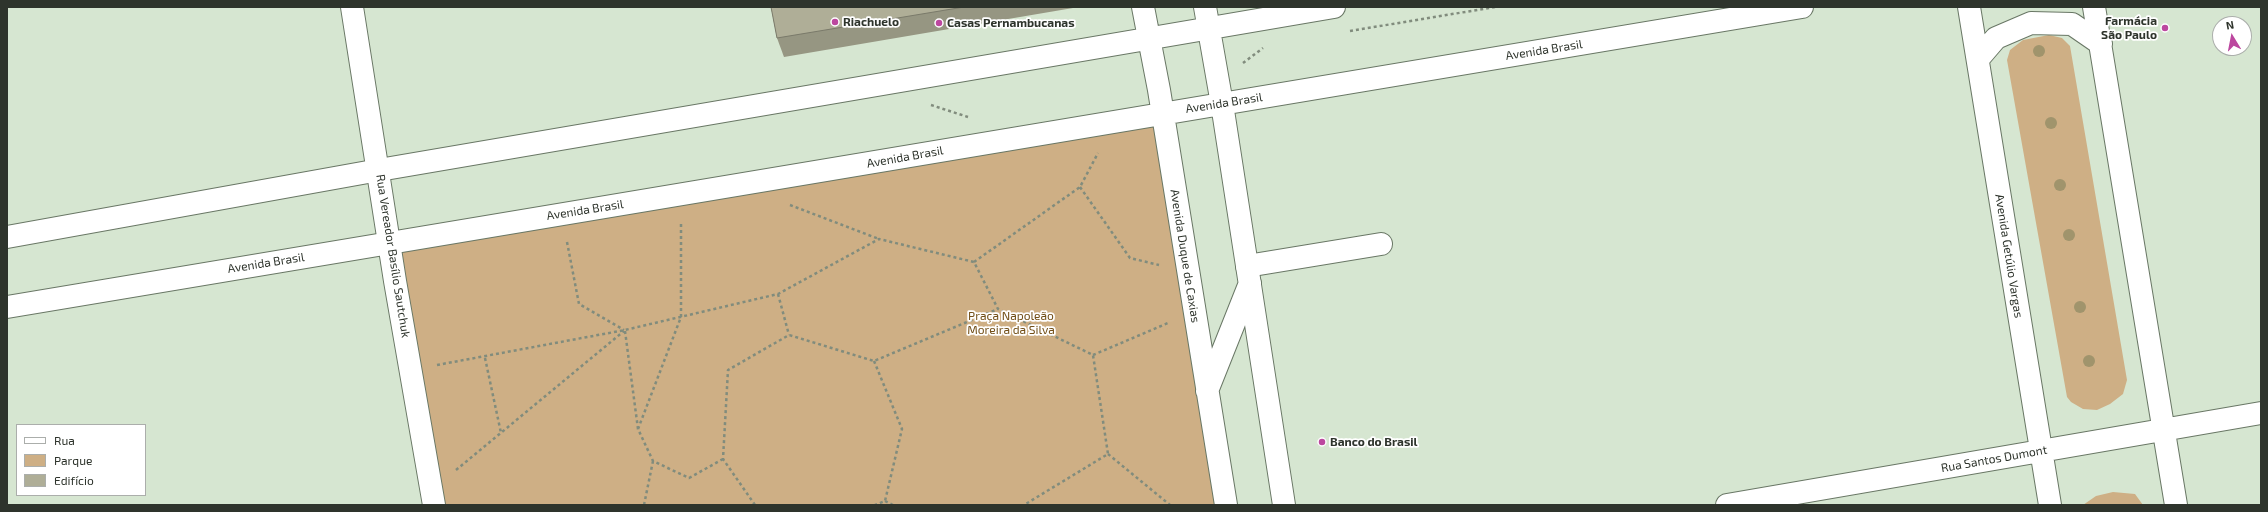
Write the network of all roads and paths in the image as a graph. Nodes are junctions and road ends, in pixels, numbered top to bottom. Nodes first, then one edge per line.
1 (352, 7) edge
2 (1143, 7) edge
3 (1334, 7) edge
4 (1494, 7) edge
5 (1802, 7) edge
6 (1969, 7) edge
7 (2094, 7) edge
8 (1207, 17) edge
9 (1347, 31) dead end
10 (1149, 38) junction
11 (1269, 44) dead end
12 (2101, 44) junction
13 (1978, 59) junction
14 (1218, 80) junction
15 (1222, 104) junction
16 (1162, 114) junction
17 (1115, 122) junction
18 (379, 170) junction
19 (1080, 186) junction
20 (680, 194) junction
21 (787, 204) dead end
22 (561, 214) junction
23 (7, 237) edge
24 (879, 239) junction
25 (390, 243) junction
26 (1381, 244) dead end
27 (974, 262) junction
28 (1187, 272) junction
29 (1249, 275) junction
30 (778, 294) junction
31 (7, 306) edge
32 (998, 309) junction
33 (1194, 312) junction
34 (681, 317) junction
35 (625, 330) junction
36 (789, 336) junction
37 (1093, 355) junction
38 (485, 358) junction
39 (874, 360) junction
40 (411, 369) junction
41 (1207, 392) junction
42 (2261, 413) edge
43 (638, 429) junction
44 (2163, 429) junction
45 (501, 433) junction
46 (2041, 451) junction
47 (1108, 454) junction
48 (723, 459) junction
49 (653, 461) junction
50 (433, 498) edge
51 (885, 501) junction
52 (644, 505) edge
53 (755, 505) edge
54 (875, 505) edge
55 (893, 505) edge
56 (1024, 505) edge
57 (1170, 505) edge
58 (1226, 505) edge
59 (1284, 505) edge
60 (1727, 505) edge
61 (2050, 505) edge
62 (2176, 505) edge

1 - 18 main road, Rua Vereador Basílio Sautchuk
2 - 10 main road, Avenida Duque de Caxias
3 - 8 main road
4 - 9 path
5 - 15 main road, Avenida Brasil
6 - 13 main road, Avenida Getúlio Vargas
7 - 12 main road
8 - 10 main road
8 - 14 main road
10 - 16 main road, Avenida Duque de Caxias
10 - 18 main road
11 - 14 path
12 - 13 main road
12 - 44 main road
13 - 46 main road, Avenida Getúlio Vargas
14 - 15 main road
15 - 16 main road, Avenida Brasil
15 - 29 main road
16 - 17 main road, Avenida Brasil
16 - 28 main road, Avenida Duque de Caxias
17 - 19 path
17 - 20 main road, Avenida Brasil
18 - 23 main road
18 - 25 main road, Rua Vereador Basílio Sautchuk
19 - 27 path
19 - 28 path
20 - 22 main road, Avenida Brasil
20 - 34 path
21 - 24 path
22 - 25 main road, Avenida Brasil
22 - 35 path
24 - 27 path
24 - 30 path
25 - 31 main road, Avenida Brasil
25 - 40 main road, Rua Vereador Basílio Sautchuk
26 - 29 main road
27 - 32 path
28 - 33 main road, Avenida Duque de Caxias
29 - 41 main road
29 - 59 main road
30 - 34 path
30 - 36 path
32 - 37 path
32 - 39 path
33 - 37 path
33 - 41 main road, Avenida Duque de Caxias
34 - 35 path
34 - 43 path
35 - 38 path
35 - 43 path
35 - 45 path
36 - 39 path
36 - 48 path
37 - 47 path
38 - 40 path
38 - 45 path
39 - 51 path
40 - 50 main road, Rua Vereador Basílio Sautchuk
41 - 58 main road, Avenida Duque de Caxias
42 - 44 main road, Rua Santos Dumont
43 - 49 path
44 - 46 main road, Rua Santos Dumont
44 - 62 main road
45 - 50 path
46 - 60 main road, Rua Santos Dumont
46 - 61 main road, Avenida Getúlio Vargas
47 - 56 path
47 - 57 path
48 - 49 path
48 - 53 path
49 - 52 path
51 - 54 path
51 - 55 path

